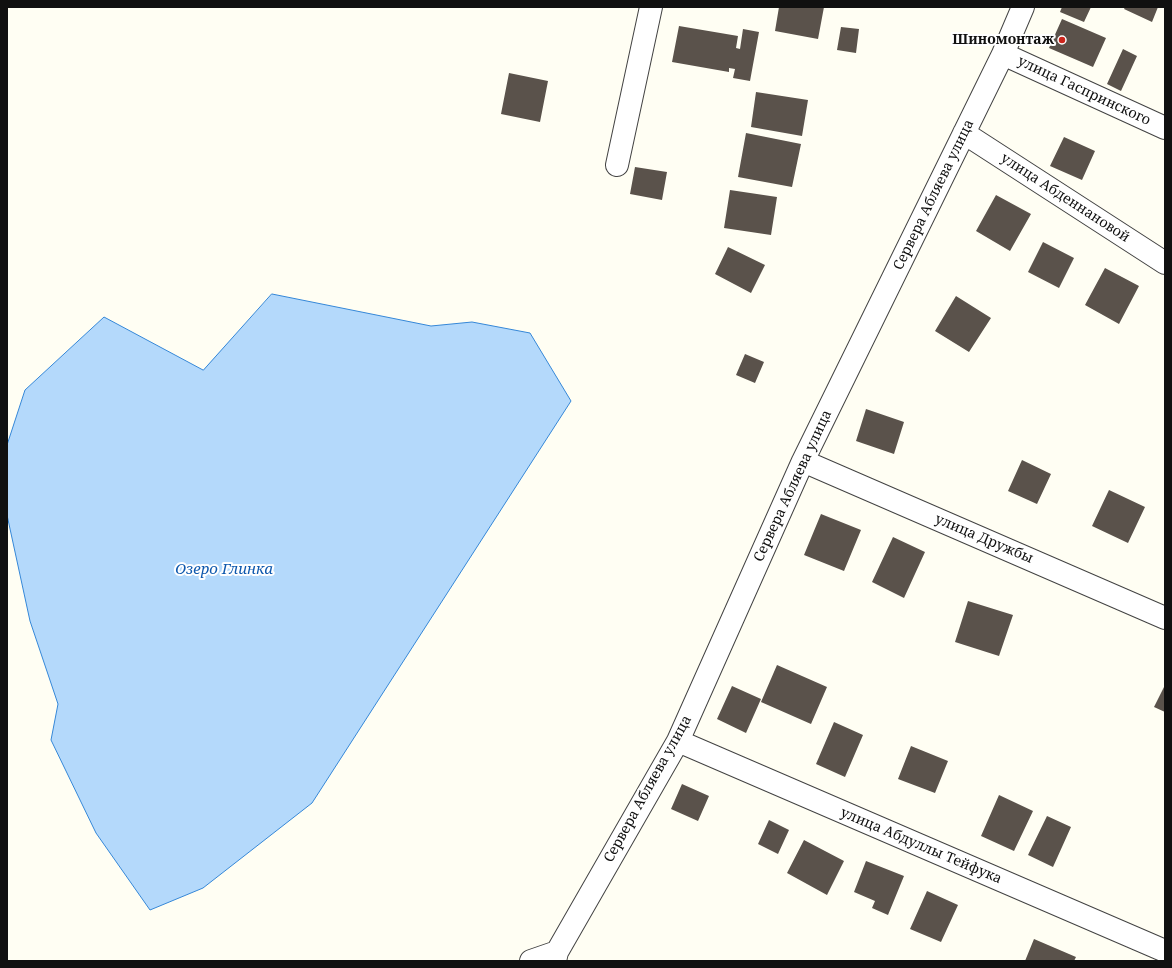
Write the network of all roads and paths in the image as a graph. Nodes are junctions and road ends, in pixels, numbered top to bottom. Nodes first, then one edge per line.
1 (651, 7) edge
2 (1023, 7) edge
3 (1003, 54) junction
4 (1165, 128) edge
5 (964, 133) junction
6 (617, 165) dead end
7 (1165, 263) edge
8 (802, 461) junction
9 (1165, 618) edge
10 (678, 741) junction
11 (1165, 951) edge
12 (556, 956) edge
13 (531, 961) edge

1 - 6 street
2 - 3 street, Сервера Абляева улица
3 - 4 street, улица Гаспринского
3 - 5 street, Сервера Абляева улица
5 - 7 street, улица Абденнановой
5 - 8 street, Сервера Абляева улица
8 - 9 street, улица Дружбы
8 - 10 street, Сервера Абляева улица
10 - 11 street, улица Абдуллы Тейфука
10 - 12 street, Сервера Абляева улица
12 - 13 street

